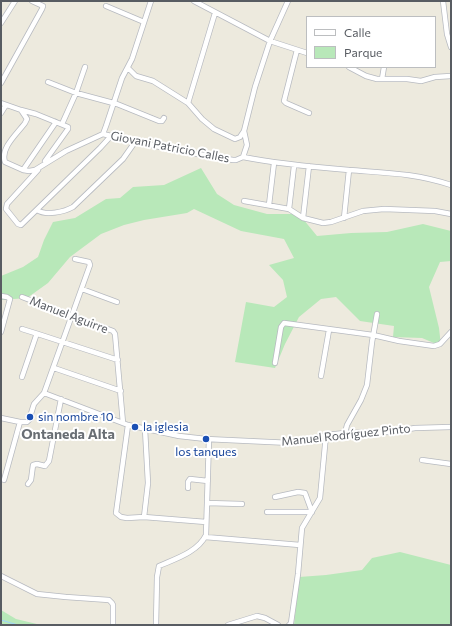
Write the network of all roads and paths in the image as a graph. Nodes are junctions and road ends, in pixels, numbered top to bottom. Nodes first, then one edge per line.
1 (15, 1) edge
2 (32, 1) edge
3 (151, 1) edge
4 (194, 1) edge
5 (288, 1) edge
6 (443, 1) edge
7 (106, 6) dead end
8 (215, 13) junction
9 (144, 22) junction
10 (1, 23) edge
11 (270, 41) junction
12 (451, 47) edge
13 (297, 50) junction
14 (306, 53) edge
15 (85, 67) dead end
16 (128, 68) junction
17 (351, 68) edge
18 (384, 68) edge
19 (451, 76) edge
20 (382, 79) junction
21 (48, 82) dead end
22 (1, 83) edge
23 (76, 93) junction
24 (188, 103) junction
25 (3, 104) edge
26 (114, 104) junction
27 (21, 110) junction
28 (1, 112) edge
29 (309, 113) dead end
30 (164, 118) dead end
31 (56, 122) junction
32 (62, 124) junction
33 (244, 131) junction
34 (103, 134) junction
35 (111, 136) junction
36 (235, 139) junction
37 (135, 142) junction
38 (246, 142) junction
39 (243, 157) junction
40 (274, 163) junction
41 (44, 164) junction
42 (294, 166) junction
43 (309, 166) junction
44 (23, 170) junction
45 (349, 170) junction
46 (451, 185) edge
47 (244, 200) dead end
48 (269, 205) junction
49 (289, 209) junction
50 (37, 210) junction
51 (451, 214) edge
52 (303, 218) junction
53 (344, 218) junction
54 (75, 259) dead end
55 (82, 289) junction
56 (1, 296) edge
57 (22, 297) dead end
58 (117, 302) dead end
59 (377, 314) dead end
60 (72, 315) junction
61 (22, 329) dead end
62 (329, 330) junction
63 (1, 332) edge
64 (451, 332) edge
65 (37, 335) junction
66 (373, 335) junction
67 (63, 343) junction
68 (118, 360) junction
69 (275, 363) dead end
70 (54, 368) junction
71 (321, 376) dead end
72 (22, 377) dead end
73 (121, 391) junction
74 (44, 393) junction
75 (61, 399) junction
76 (1, 418) edge
77 (20, 422) junction
78 (123, 423) junction
79 (128, 426) junction
80 (451, 427) edge
81 (145, 429) junction
82 (345, 432) junction
83 (326, 435) junction
84 (209, 439) junction
85 (422, 460) dead end
86 (451, 464) edge
87 (4, 480) dead end
88 (208, 481) junction
89 (28, 484) dead end
90 (188, 488) dead end
91 (275, 497) dead end
92 (208, 503) junction
93 (242, 504) dead end
94 (267, 512) dead end
95 (312, 512) junction
96 (144, 517) junction
97 (206, 522) junction
98 (205, 537) junction
99 (300, 545) junction
100 (1, 576) edge
101 (113, 625) edge
102 (156, 625) edge
103 (228, 625) edge
104 (278, 625) edge
105 (289, 625) edge

1 - 10 street
2 - 22 street
3 - 9 street
4 - 8 street
5 - 11 street
6 - 12 street
7 - 9 street
8 - 11 street
8 - 24 street
9 - 16 street
11 - 13 street
11 - 33 street
13 - 14 street
13 - 29 street
15 - 23 street
16 - 24 street
16 - 26 street
17 - 20 street
18 - 20 street
19 - 20 street
21 - 23 street
23 - 26 street
23 - 32 street
24 - 36 street
25 - 27 street
25 - 28 street
26 - 30 street
26 - 34 street
27 - 31 street
27 - 44 street
31 - 32 street
31 - 44 street
32 - 41 street
33 - 36 street
33 - 38 street
34 - 35 street, Giovani Patricio Calles
34 - 41 street, Giovani Patricio Calles
35 - 37 street, Giovani Patricio Calles
35 - 50 street
36 - 38 street
37 - 39 street, Giovani Patricio Calles
37 - 50 street
38 - 39 street
39 - 40 street, Giovani Patricio Calles
40 - 42 street, Giovani Patricio Calles
40 - 48 street
41 - 44 street, Giovani Patricio Calles
41 - 50 street
42 - 43 street, Giovani Patricio Calles
42 - 49 street
43 - 45 street, Giovani Patricio Calles
43 - 52 street
45 - 46 street, Giovani Patricio Calles
45 - 53 street
47 - 48 street
48 - 49 street
49 - 52 street
51 - 53 street
52 - 53 street
54 - 55 street
55 - 58 street
55 - 60 street
56 - 63 street
57 - 60 street, Manuel Aguirre
59 - 66 street
60 - 67 street
60 - 68 street, Manuel Aguirre
61 - 65 street
62 - 66 street
62 - 69 street
62 - 71 street
64 - 66 street
65 - 67 street
65 - 72 street
66 - 82 street
67 - 68 street
67 - 70 street
68 - 73 street
70 - 73 street
70 - 74 street
73 - 78 street
74 - 75 street, Manuel Rodríguez Pinto
74 - 77 street
75 - 78 street, Manuel Rodríguez Pinto
75 - 89 street
76 - 77 street
77 - 87 street
78 - 79 street, Manuel Rodríguez Pinto
79 - 81 street, Manuel Rodríguez Pinto
79 - 96 street
80 - 82 street, Manuel Rodríguez Pinto
81 - 84 street, Manuel Rodríguez Pinto
81 - 96 street
82 - 83 street, Manuel Rodríguez Pinto
83 - 84 street, Manuel Rodríguez Pinto
83 - 95 street
84 - 88 street
85 - 86 street
88 - 90 street
88 - 92 street
91 - 95 street
92 - 93 street
92 - 97 street
94 - 95 street
95 - 99 street
96 - 97 street
97 - 98 street
98 - 99 street
98 - 102 street
99 - 105 street
100 - 101 street
103 - 104 street

